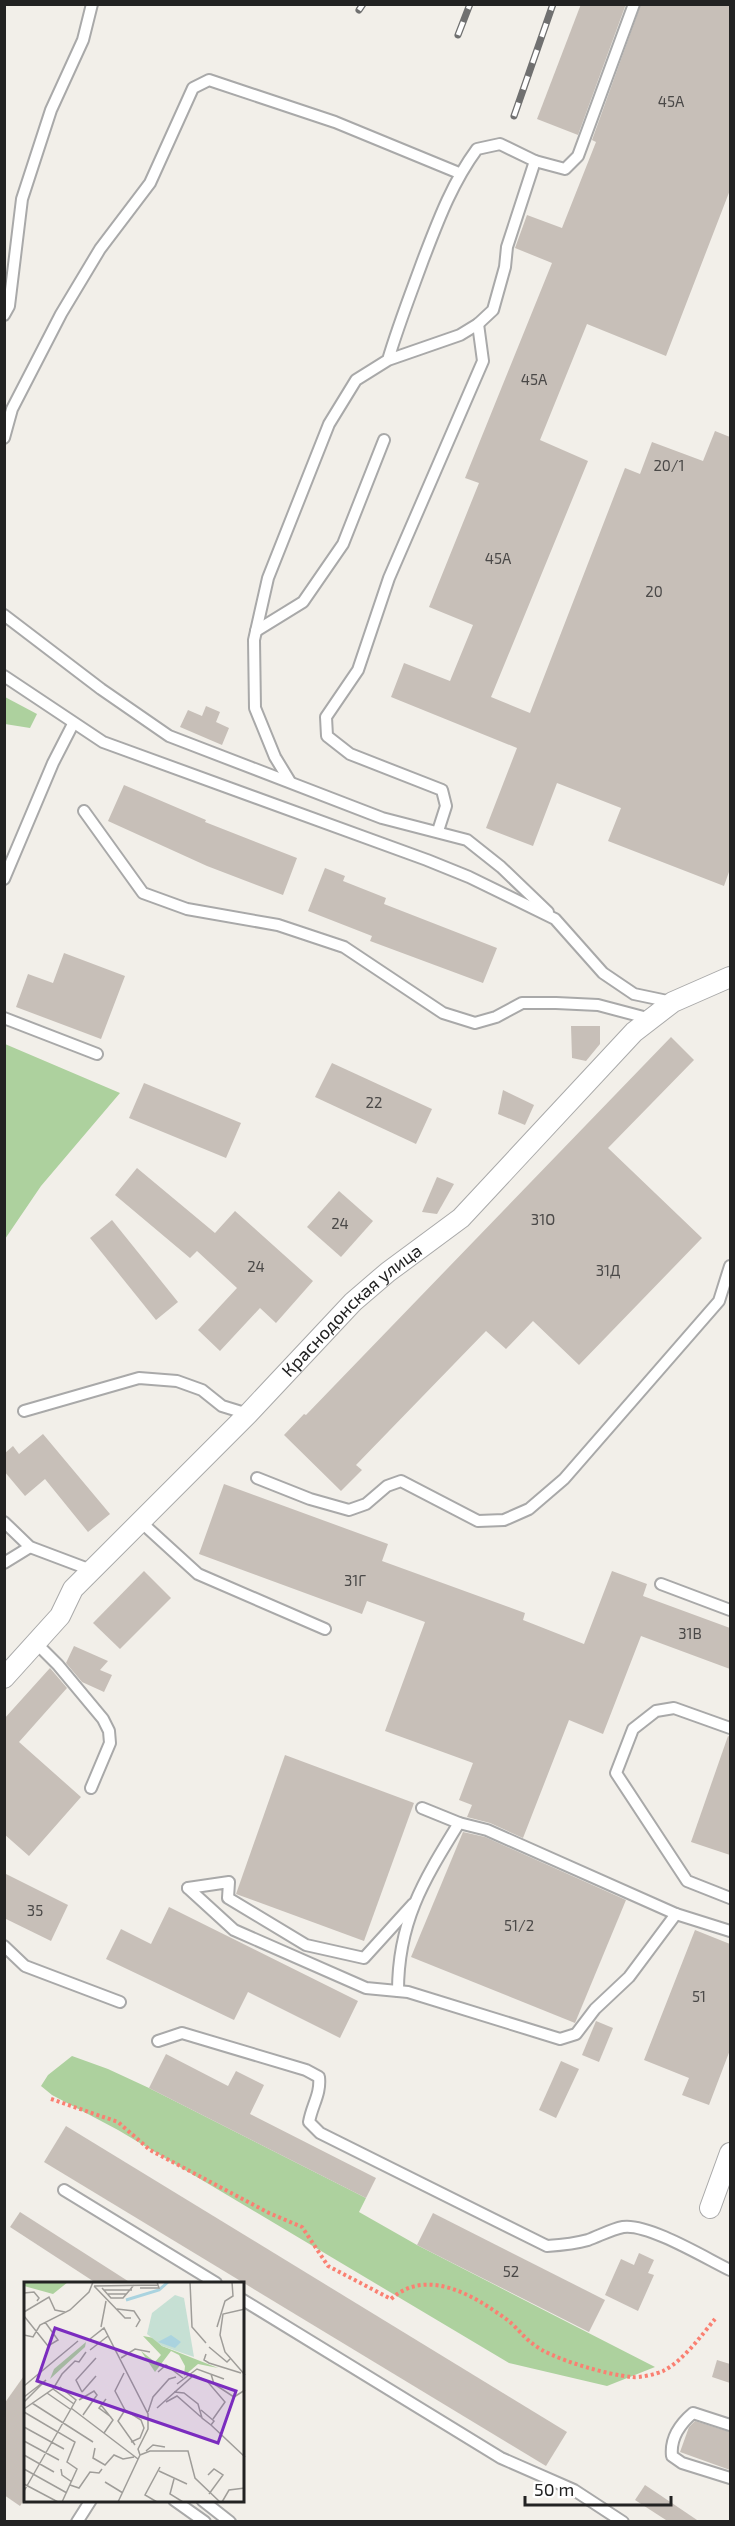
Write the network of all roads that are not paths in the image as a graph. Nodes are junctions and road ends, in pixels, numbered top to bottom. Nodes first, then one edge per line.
1 (92, 4) edge
2 (634, 4) edge
3 (535, 161) junction
4 (459, 173) junction
5 (4, 315) edge
6 (478, 324) junction
7 (388, 360) junction
8 (4, 438) edge
9 (384, 440) dead end
10 (4, 615) edge
11 (256, 631) junction
12 (4, 676) edge
13 (73, 724) junction
14 (289, 780) junction
15 (84, 811) dead end
16 (438, 831) junction
17 (4, 879) edge
18 (555, 919) junction
19 (730, 977) edge
20 (673, 1002) junction
21 (4, 1018) edge
22 (652, 1019) junction
23 (97, 1054) dead end
24 (730, 1266) edge
25 (719, 1301) junction
26 (730, 1306) edge
27 (24, 1411) dead end
28 (248, 1414) junction
29 (257, 1478) dead end
30 (4, 1522) edge
31 (141, 1522) junction
32 (30, 1547) junction
33 (4, 1563) edge
34 (91, 1570) junction
35 (661, 1584) dead end
36 (730, 1610) edge
37 (326, 1629) dead end
38 (36, 1643) junction
39 (4, 1678) edge
40 (730, 1728) edge
41 (91, 1788) dead end
42 (422, 1808) dead end
43 (459, 1823) junction
44 (730, 1898) edge
45 (413, 1904) junction
46 (676, 1914) junction
47 (730, 1931) edge
48 (4, 1946) edge
49 (398, 1991) junction
50 (120, 2002) dead end
51 (158, 2041) dead end
52 (730, 2153) edge
53 (64, 2190) dead end
54 (710, 2208) dead end
55 (730, 2271) edge
56 (214, 2282) edge
57 (244, 2301) edge
58 (730, 2425) edge
59 (730, 2478) edge
60 (90, 2502) edge
61 (177, 2502) edge
62 (205, 2502) edge
63 (77, 2522) edge
64 (205, 2522) edge
65 (230, 2522) edge
66 (623, 2522) edge

1 - 5 lane
2 - 3 lane
3 - 4 lane
3 - 6 lane
4 - 7 lane
4 - 8 lane
6 - 7 lane
6 - 16 lane
7 - 11 lane
9 - 11 lane
10 - 14 lane
11 - 14 lane
12 - 13 lane
13 - 17 lane
13 - 18 lane
14 - 16 lane
15 - 22 lane
16 - 18 lane
18 - 20 lane
19 - 20 street, Краснодонская улица
20 - 22 street, Краснодонская улица
21 - 23 lane
22 - 28 street, Краснодонская улица
24 - 25 lane
25 - 26 lane
25 - 29 lane
27 - 28 lane
28 - 31 street, Краснодонская улица
30 - 32 lane
31 - 34 street, Краснодонская улица
31 - 37 lane
32 - 33 lane
32 - 34 lane
34 - 38 street, Краснодонская улица
35 - 36 lane
38 - 39 street, Краснодонская улица
38 - 41 lane
40 - 44 lane
42 - 43 lane
43 - 45 lane
43 - 46 lane
45 - 49 lane
45 - 49 lane
46 - 47 lane
46 - 49 lane
48 - 50 lane
51 - 55 lane
52 - 54 street
53 - 56 lane
57 - 66 lane
58 - 59 lane
60 - 63 lane
61 - 64 lane
62 - 65 lane

